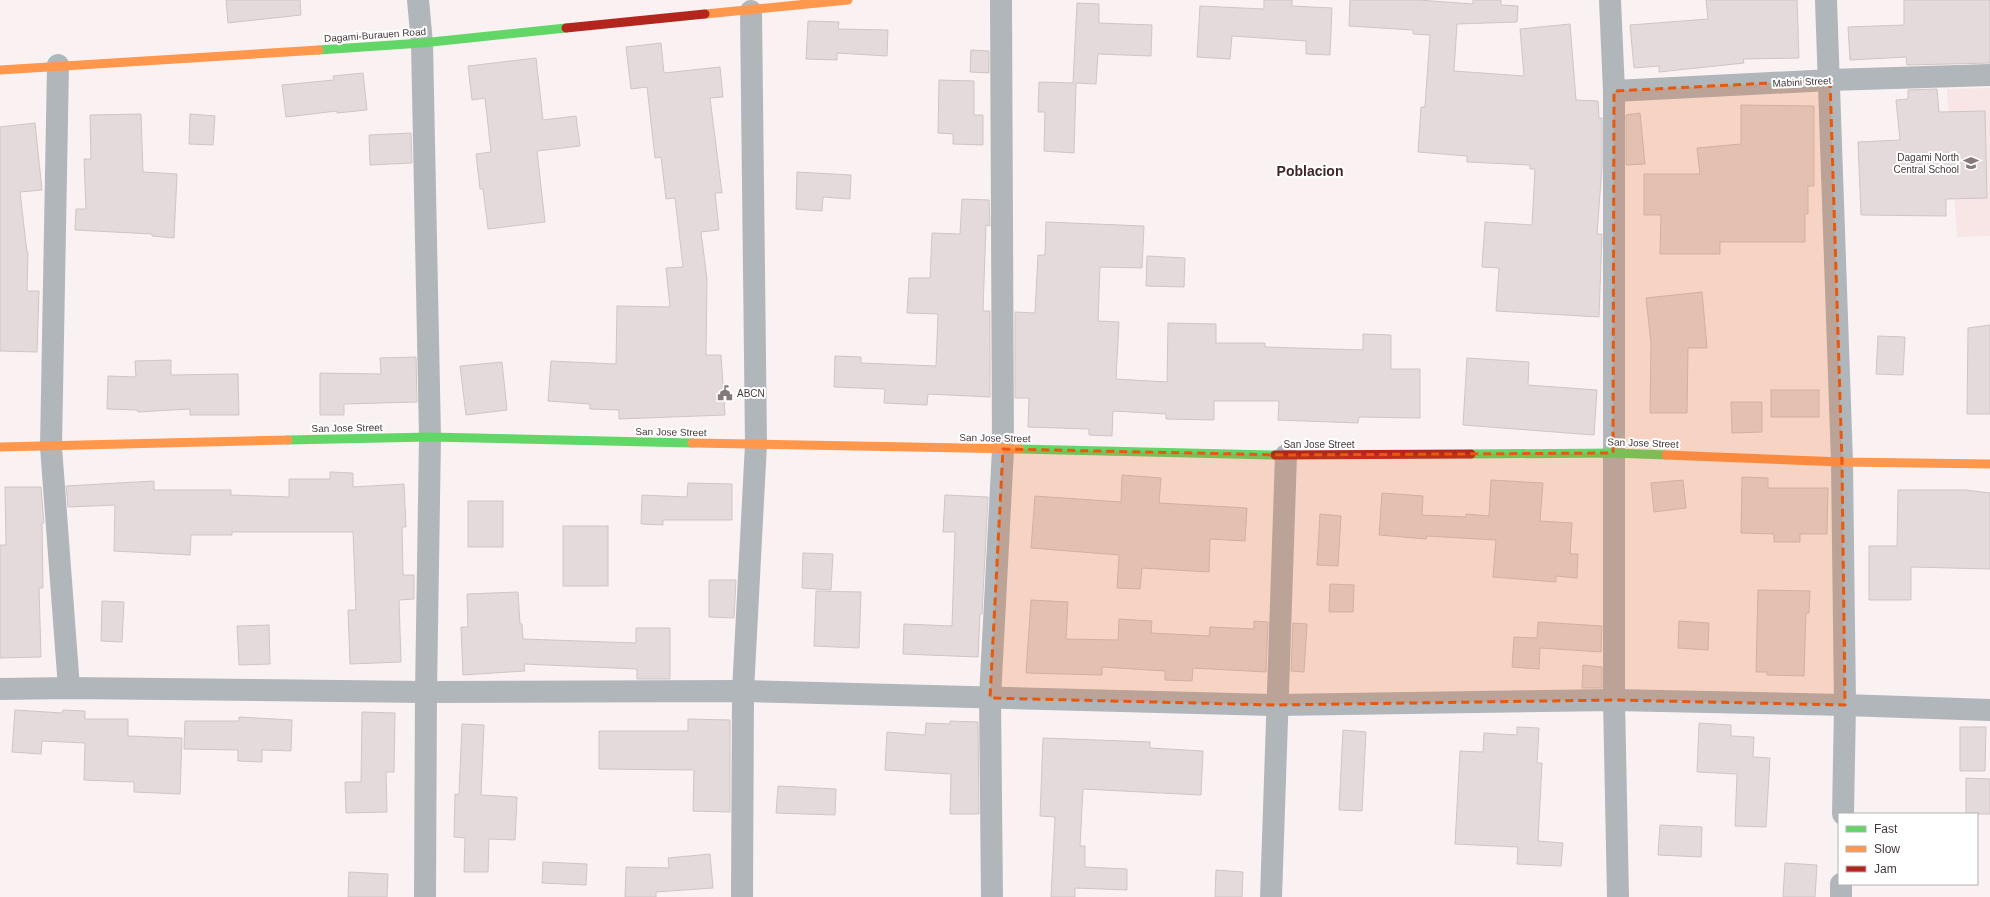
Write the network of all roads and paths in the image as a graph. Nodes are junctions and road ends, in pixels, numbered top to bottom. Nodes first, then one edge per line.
1 (418, 0) edge
2 (848, 0) edge
3 (1001, 0) edge
4 (1610, 0) edge
5 (1826, 0) edge
6 (751, 5) edge
7 (422, 43) junction
8 (58, 65) junction
9 (0, 70) edge
10 (1990, 75) edge
11 (1830, 80) junction
12 (1614, 91) junction
13 (430, 437) junction
14 (756, 444) junction
15 (0, 447) edge
16 (51, 447) junction
17 (1003, 449) junction
18 (1613, 453) junction
19 (1286, 456) junction
20 (1842, 462) junction
21 (1990, 464) edge
22 (0, 688) edge
23 (68, 688) junction
24 (743, 691) junction
25 (426, 692) junction
26 (990, 698) junction
27 (1614, 700) junction
28 (1276, 705) junction
29 (1845, 705) junction
30 (1990, 710) edge
31 (1843, 813) edge
32 (1841, 885) edge
33 (425, 897) edge
34 (742, 897) edge
35 (992, 897) edge
36 (1271, 897) edge
37 (1618, 897) edge
38 (1841, 897) edge

1 - 7 street
2 - 6 street, Dagami-Burauen Road
3 - 17 street
4 - 12 street
5 - 11 street
6 - 7 street, Dagami-Burauen Road
6 - 14 street
7 - 8 street, Dagami-Burauen Road
7 - 13 street
8 - 9 street, Dagami-Burauen Road
8 - 16 street
10 - 11 street, Mabini Street
11 - 12 street, Mabini Street
11 - 20 street
12 - 18 street
13 - 14 street, San Jose Street
13 - 16 street, San Jose Street
13 - 25 street
14 - 17 street, San Jose Street
14 - 24 street
15 - 16 street, San Jose Street
16 - 23 street
17 - 19 street, San Jose Street
17 - 26 street
18 - 19 street, San Jose Street
18 - 20 street, San Jose Street
18 - 27 street
19 - 28 street
20 - 21 street, San Jose Street
20 - 29 street
22 - 23 street
23 - 25 street
24 - 25 street
24 - 26 street
24 - 34 street
25 - 33 street
26 - 28 street
26 - 35 street
27 - 28 street
27 - 29 street
27 - 37 street
28 - 36 street
29 - 30 street
29 - 31 street
32 - 38 street

